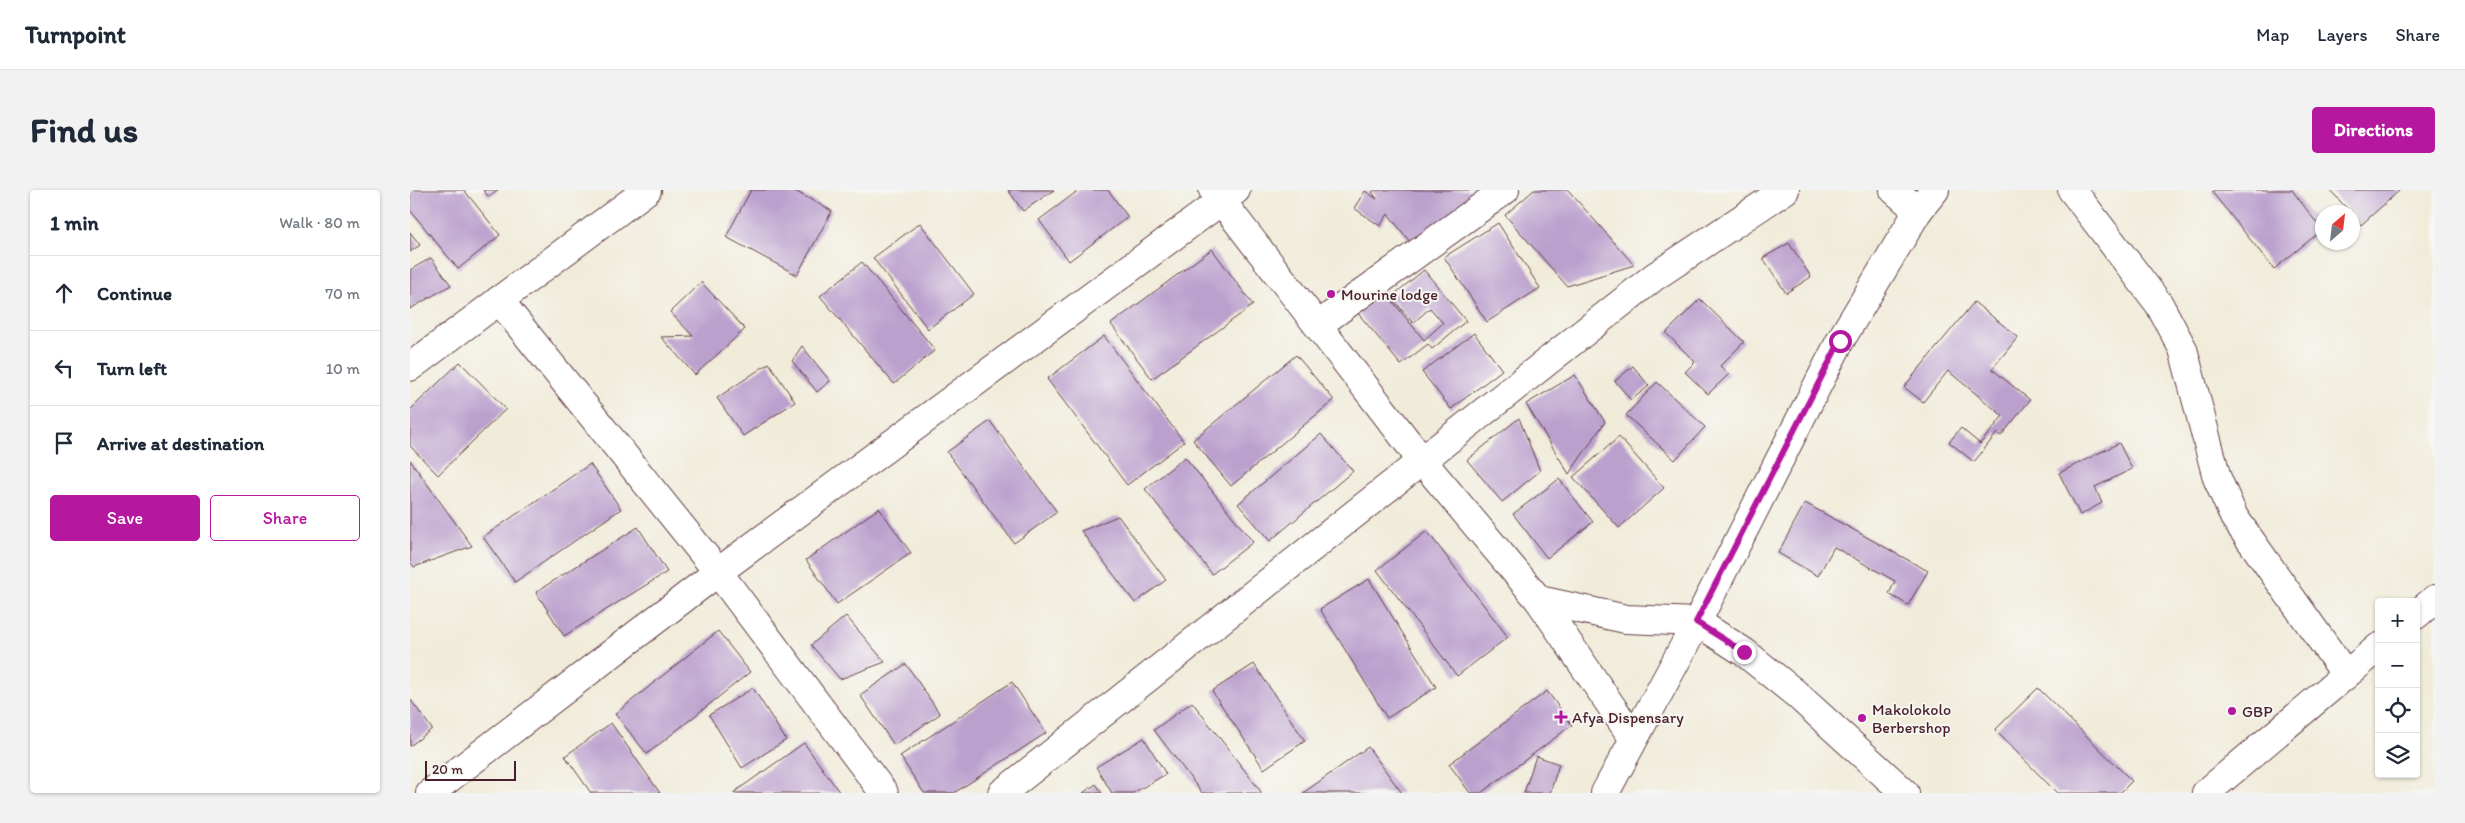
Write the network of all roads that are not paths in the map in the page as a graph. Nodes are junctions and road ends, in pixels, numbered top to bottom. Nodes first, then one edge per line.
1 (647, 190) edge
2 (1505, 190) edge
3 (1785, 190) edge
4 (1894, 190) edge
5 (1934, 190) edge
6 (2072, 190) edge
7 (1223, 194) edge
8 (1918, 211) junction
9 (498, 300) junction
10 (1318, 325) junction
11 (410, 367) edge
12 (1423, 462) junction
13 (718, 572) junction
14 (2435, 599) edge
15 (1539, 600) junction
16 (2420, 612) edge
17 (1696, 622) junction
18 (2375, 651) edge
19 (2346, 676) junction
20 (1632, 738) junction
21 (430, 793) edge
22 (884, 793) edge
23 (1002, 793) edge
24 (1605, 793) edge
25 (1905, 793) edge
26 (2206, 793) edge

1 - 9 street
2 - 10 street
3 - 12 street
4 - 8 street
5 - 8 street
6 - 19 street
7 - 10 street
7 - 13 street
8 - 17 street
9 - 11 street
9 - 13 street
10 - 12 street
12 - 15 street
12 - 23 street
13 - 21 street
13 - 22 street
14 - 16 street
15 - 17 street
15 - 20 street
17 - 20 street
17 - 25 street
18 - 19 street
19 - 26 street
20 - 24 street

